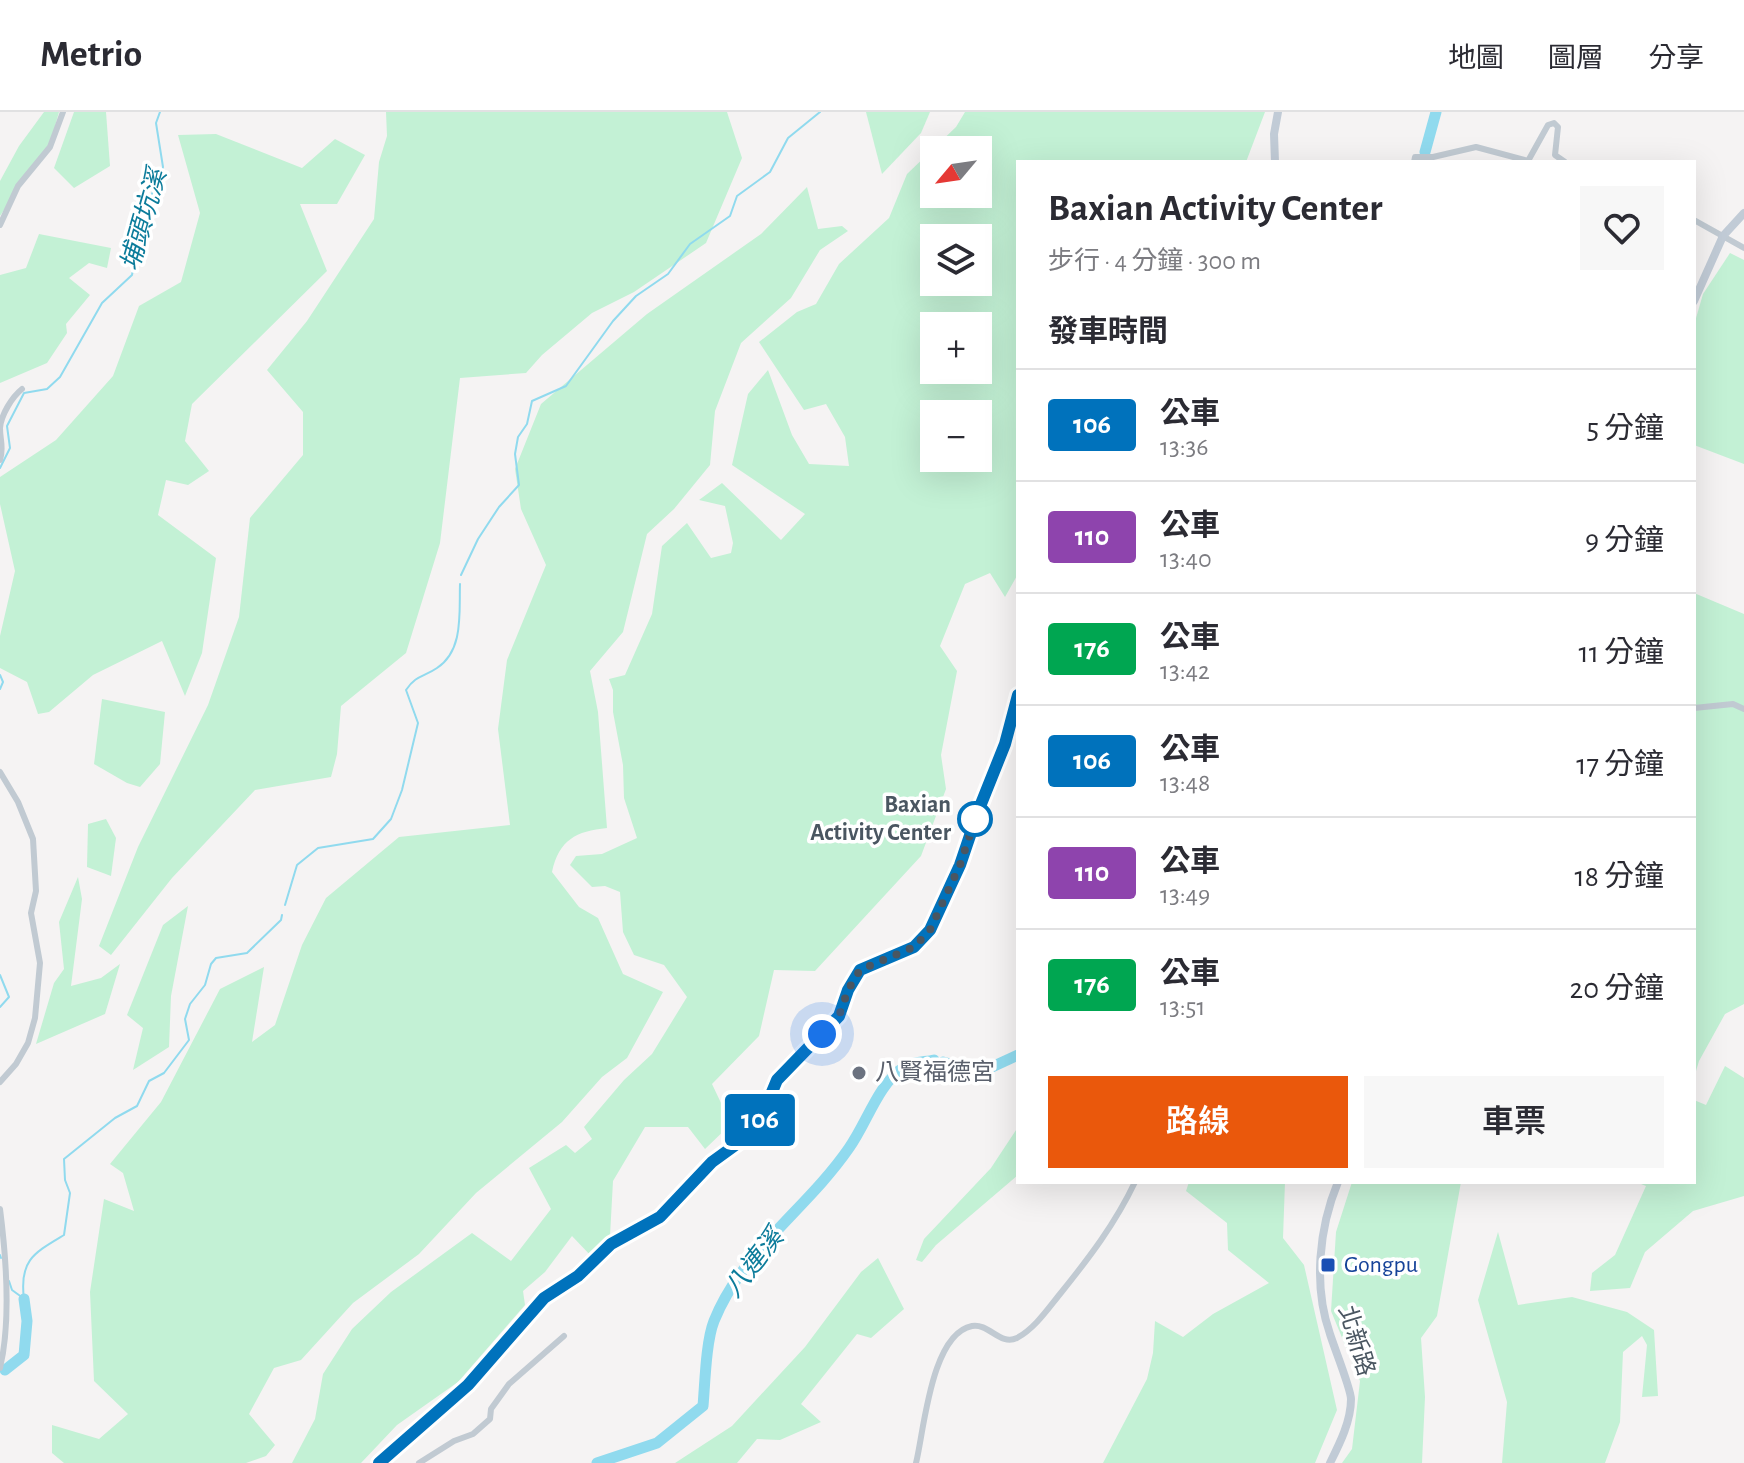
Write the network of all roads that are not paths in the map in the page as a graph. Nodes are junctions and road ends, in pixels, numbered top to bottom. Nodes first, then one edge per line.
1 (63, 112) edge
2 (1278, 112) edge
3 (1275, 160) edge
4 (1414, 160) edge
5 (1433, 160) edge
6 (1524, 160) edge
7 (1529, 160) edge
8 (1562, 160) edge
9 (1744, 213) edge
10 (1696, 221) edge
11 (0, 225) edge
12 (1723, 236) junction
13 (1744, 248) edge
14 (1696, 297) edge
15 (22, 389) dead end
16 (0, 460) edge
17 (1016, 703) edge
18 (1696, 708) edge
19 (1744, 709) edge
20 (0, 772) edge
21 (0, 1082) edge
22 (1134, 1184) edge
23 (1337, 1184) edge
24 (0, 1209) edge
25 (564, 1336) dead end
26 (0, 1368) edge
27 (379, 1463) edge
28 (419, 1463) edge
29 (916, 1463) edge
30 (1330, 1463) edge

1 - 11 street
2 - 3 street
4 - 5 street
5 - 6 street
7 - 8 street
9 - 12 street
10 - 12 street
12 - 13 street
12 - 14 street
15 - 16 street
17 - 27 street
18 - 19 street
20 - 21 street
22 - 29 street
23 - 30 street, 北新路
24 - 26 street
25 - 28 street

